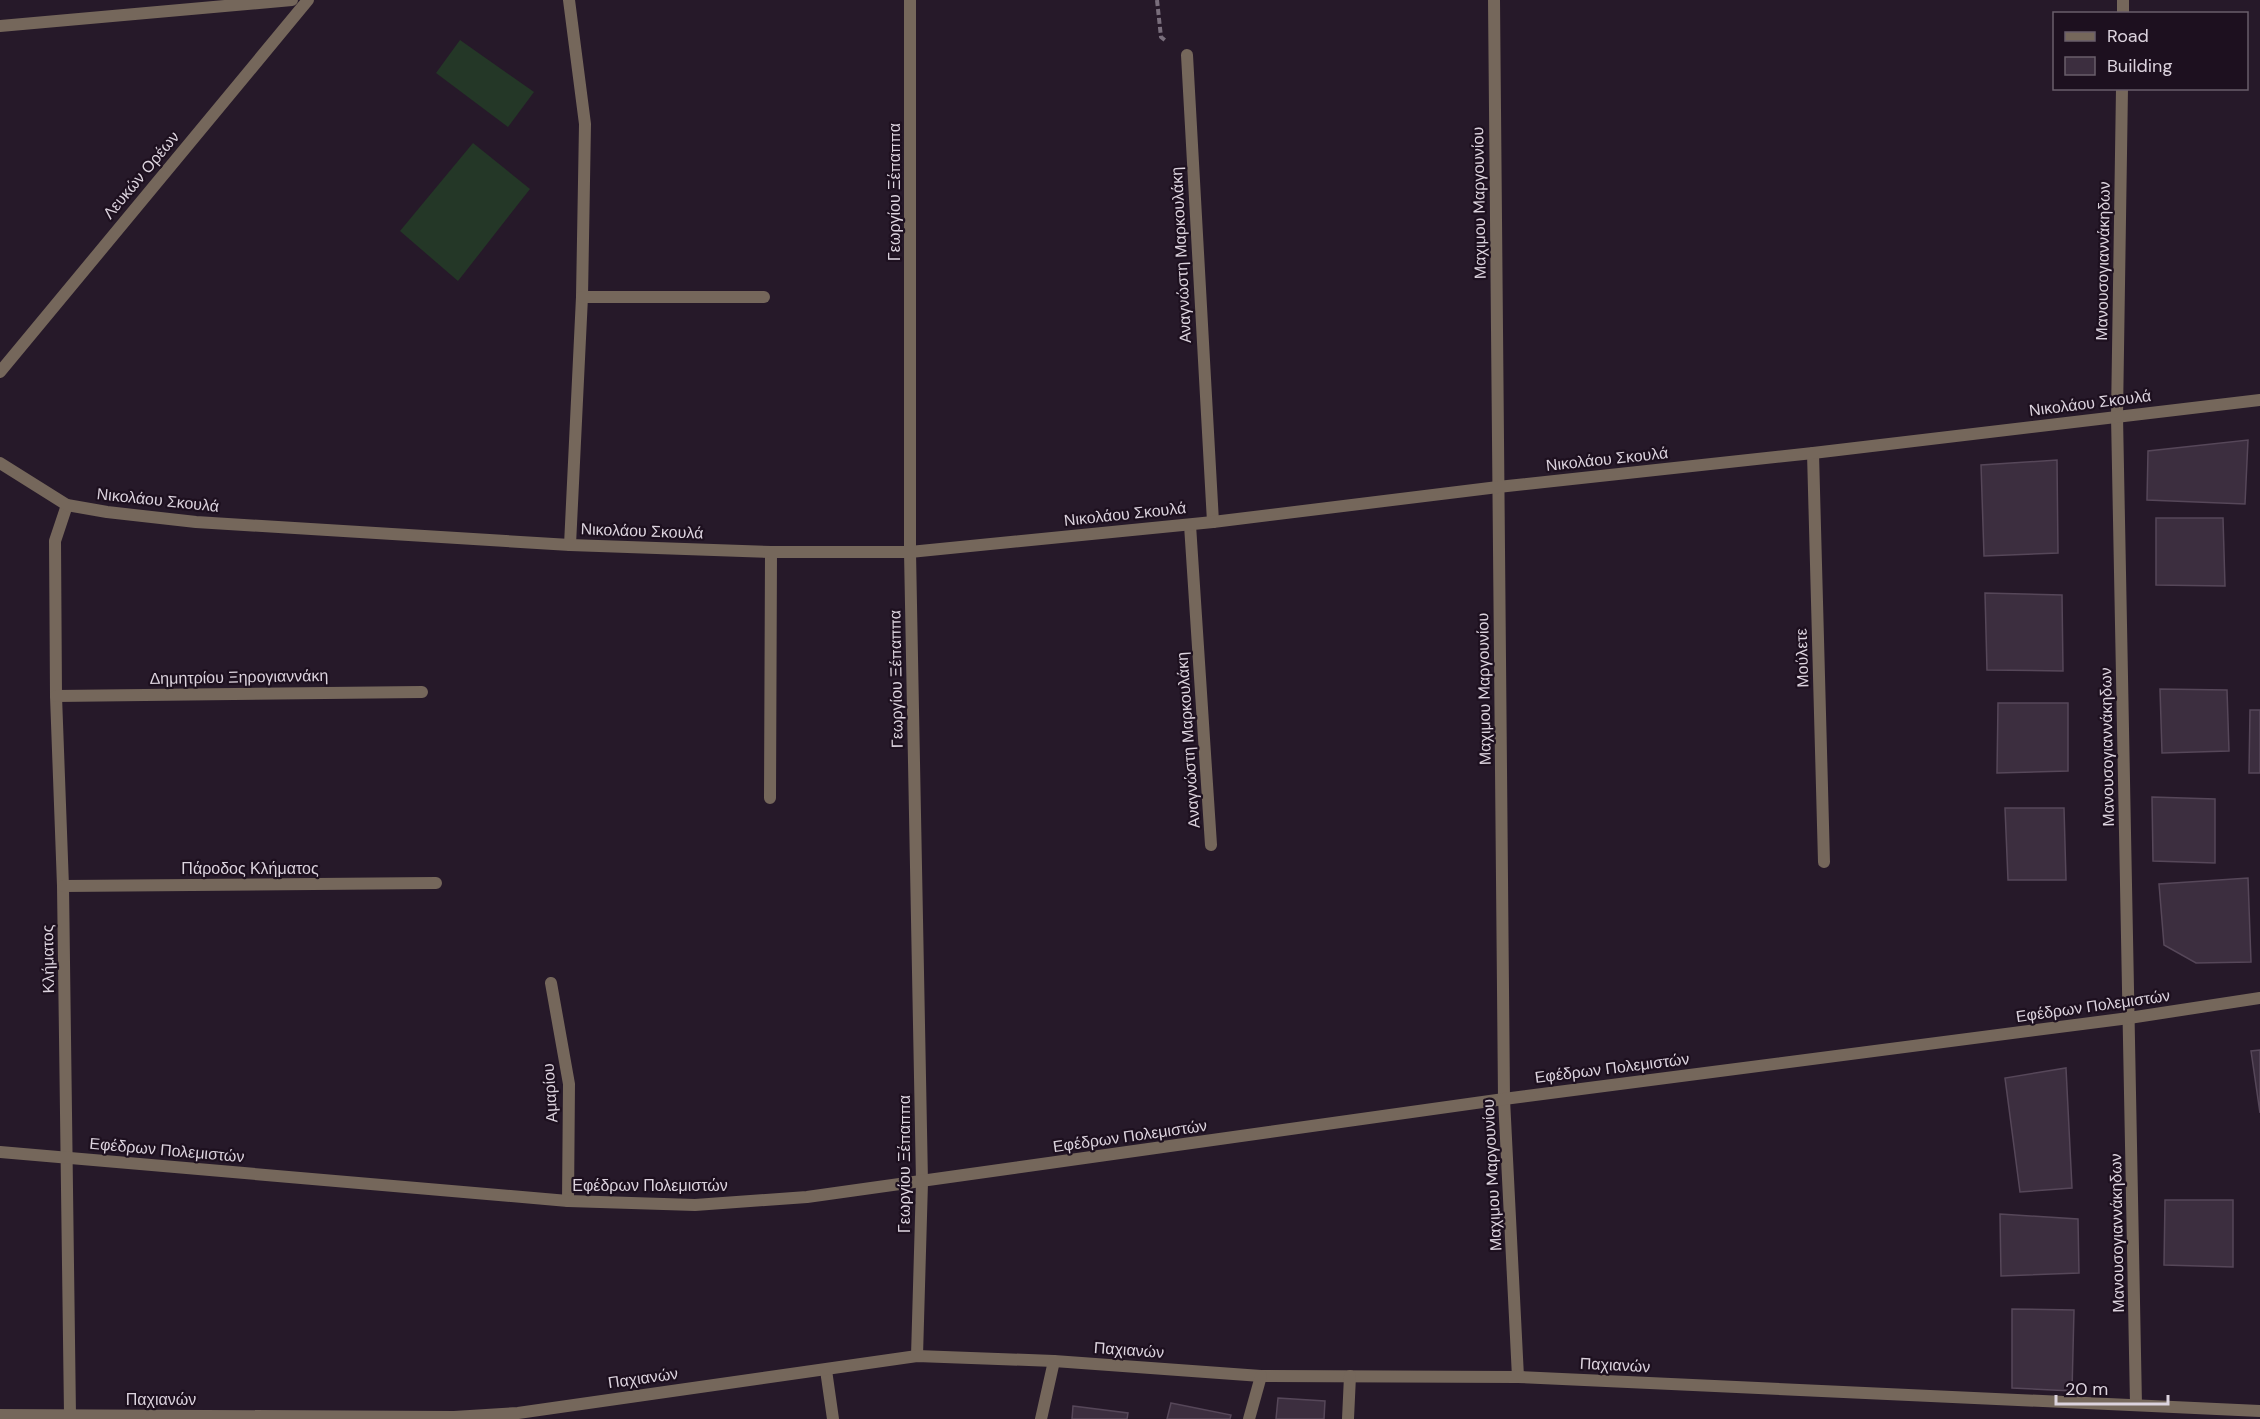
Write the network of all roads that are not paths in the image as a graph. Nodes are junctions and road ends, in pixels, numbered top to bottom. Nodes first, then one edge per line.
1 (292, 0) edge
2 (308, 0) edge
3 (569, 0) edge
4 (910, 0) edge
5 (1494, 0) edge
6 (0, 26) edge
7 (1186, 55) road end
8 (2122, 90) edge
9 (582, 297) junction
10 (765, 297) dead end
11 (0, 372) edge
12 (2260, 400) edge
13 (2117, 416) junction
14 (1813, 453) junction
15 (0, 463) edge
16 (1498, 487) junction
17 (67, 505) junction
18 (1213, 522) junction
19 (1190, 525) junction
20 (570, 545) junction
21 (771, 552) junction
22 (910, 552) junction
23 (422, 692) dead end
24 (56, 696) junction
25 (770, 798) dead end
26 (1211, 845) dead end
27 (1824, 862) dead end
28 (436, 883) dead end
29 (63, 886) junction
30 (551, 983) dead end
31 (2260, 998) edge
32 (2129, 1018) junction
33 (1504, 1099) junction
34 (0, 1152) edge
35 (66, 1158) junction
36 (922, 1182) junction
37 (568, 1202) junction
38 (917, 1356) junction
39 (1054, 1361) junction
40 (826, 1370) junction
41 (1261, 1376) junction
42 (1350, 1376) junction
43 (1518, 1377) junction
44 (2136, 1405) junction
45 (2260, 1411) edge
46 (0, 1415) edge
47 (61, 1417) edge
48 (454, 1418) edge
49 (833, 1419) edge
50 (1041, 1419) edge
51 (1249, 1419) edge
52 (1348, 1419) edge
53 (2257, 1419) edge

1 - 6 street
2 - 11 street, Λευκών Ορέων
3 - 9 street
4 - 22 street, Γεωργίου Ξέπαππα
5 - 16 street, Μαχιμου Mαργουνίου
7 - 18 street, Αναγνώστη Μαρκουλάκη
8 - 13 street, Μανουσογιαννάκηδων
9 - 10 street
9 - 20 street
12 - 13 street, Νικολάου Σκουλά
13 - 14 street, Νικολάου Σκουλά
13 - 32 street, Μανουσογιαννάκηδων
14 - 16 street, Νικολάου Σκουλά
14 - 27 street, Μούλετε
15 - 17 street, Νικολάου Σκουλά
16 - 18 street, Νικολάου Σκουλά
16 - 33 street, Μαχιμου Mαργουνίου
17 - 20 street, Νικολάου Σκουλά
17 - 24 street, Κλήματος
18 - 19 street, Νικολάου Σκουλά
19 - 22 street, Νικολάου Σκουλά
19 - 26 street, Αναγνώστη Μαρκουλάκη
20 - 21 street, Νικολάου Σκουλά
21 - 22 street, Νικολάου Σκουλά
21 - 25 street
22 - 36 street, Γεωργίου Ξέπαππα
23 - 24 street, Δημητρίου Ξηρογιαννάκη
24 - 29 street, Κλήματος
28 - 29 street, Πάροδος Κλήματος
29 - 35 street, Κλήματος
30 - 37 street, Αμαρίου
31 - 32 street, Εφέδρων Πολεμιστών
32 - 33 street, Εφέδρων Πολεμιστών
32 - 44 street, Μανουσογιαννάκηδων
33 - 36 street, Εφέδρων Πολεμιστών
33 - 43 street, Μαχιμου Mαργουνίου
34 - 35 street, Εφέδρων Πολεμιστών
35 - 37 street, Εφέδρων Πολεμιστών
35 - 47 street, Κλήματος
36 - 37 street, Εφέδρων Πολεμιστών
36 - 38 street, Γεωργίου Ξέπαππα
38 - 39 street, Παχιανών
38 - 40 street, Παχιανών
39 - 41 street, Παχιανών
39 - 50 street
40 - 48 street, Παχιανών
40 - 49 street
41 - 42 street, Παχιανών
41 - 51 street
42 - 43 street, Παχιανών
42 - 52 street
43 - 44 street, Παχιανών
44 - 45 street, Παχιανών
45 - 53 street
46 - 47 street, Παχιανών
47 - 48 street, Παχιανών

